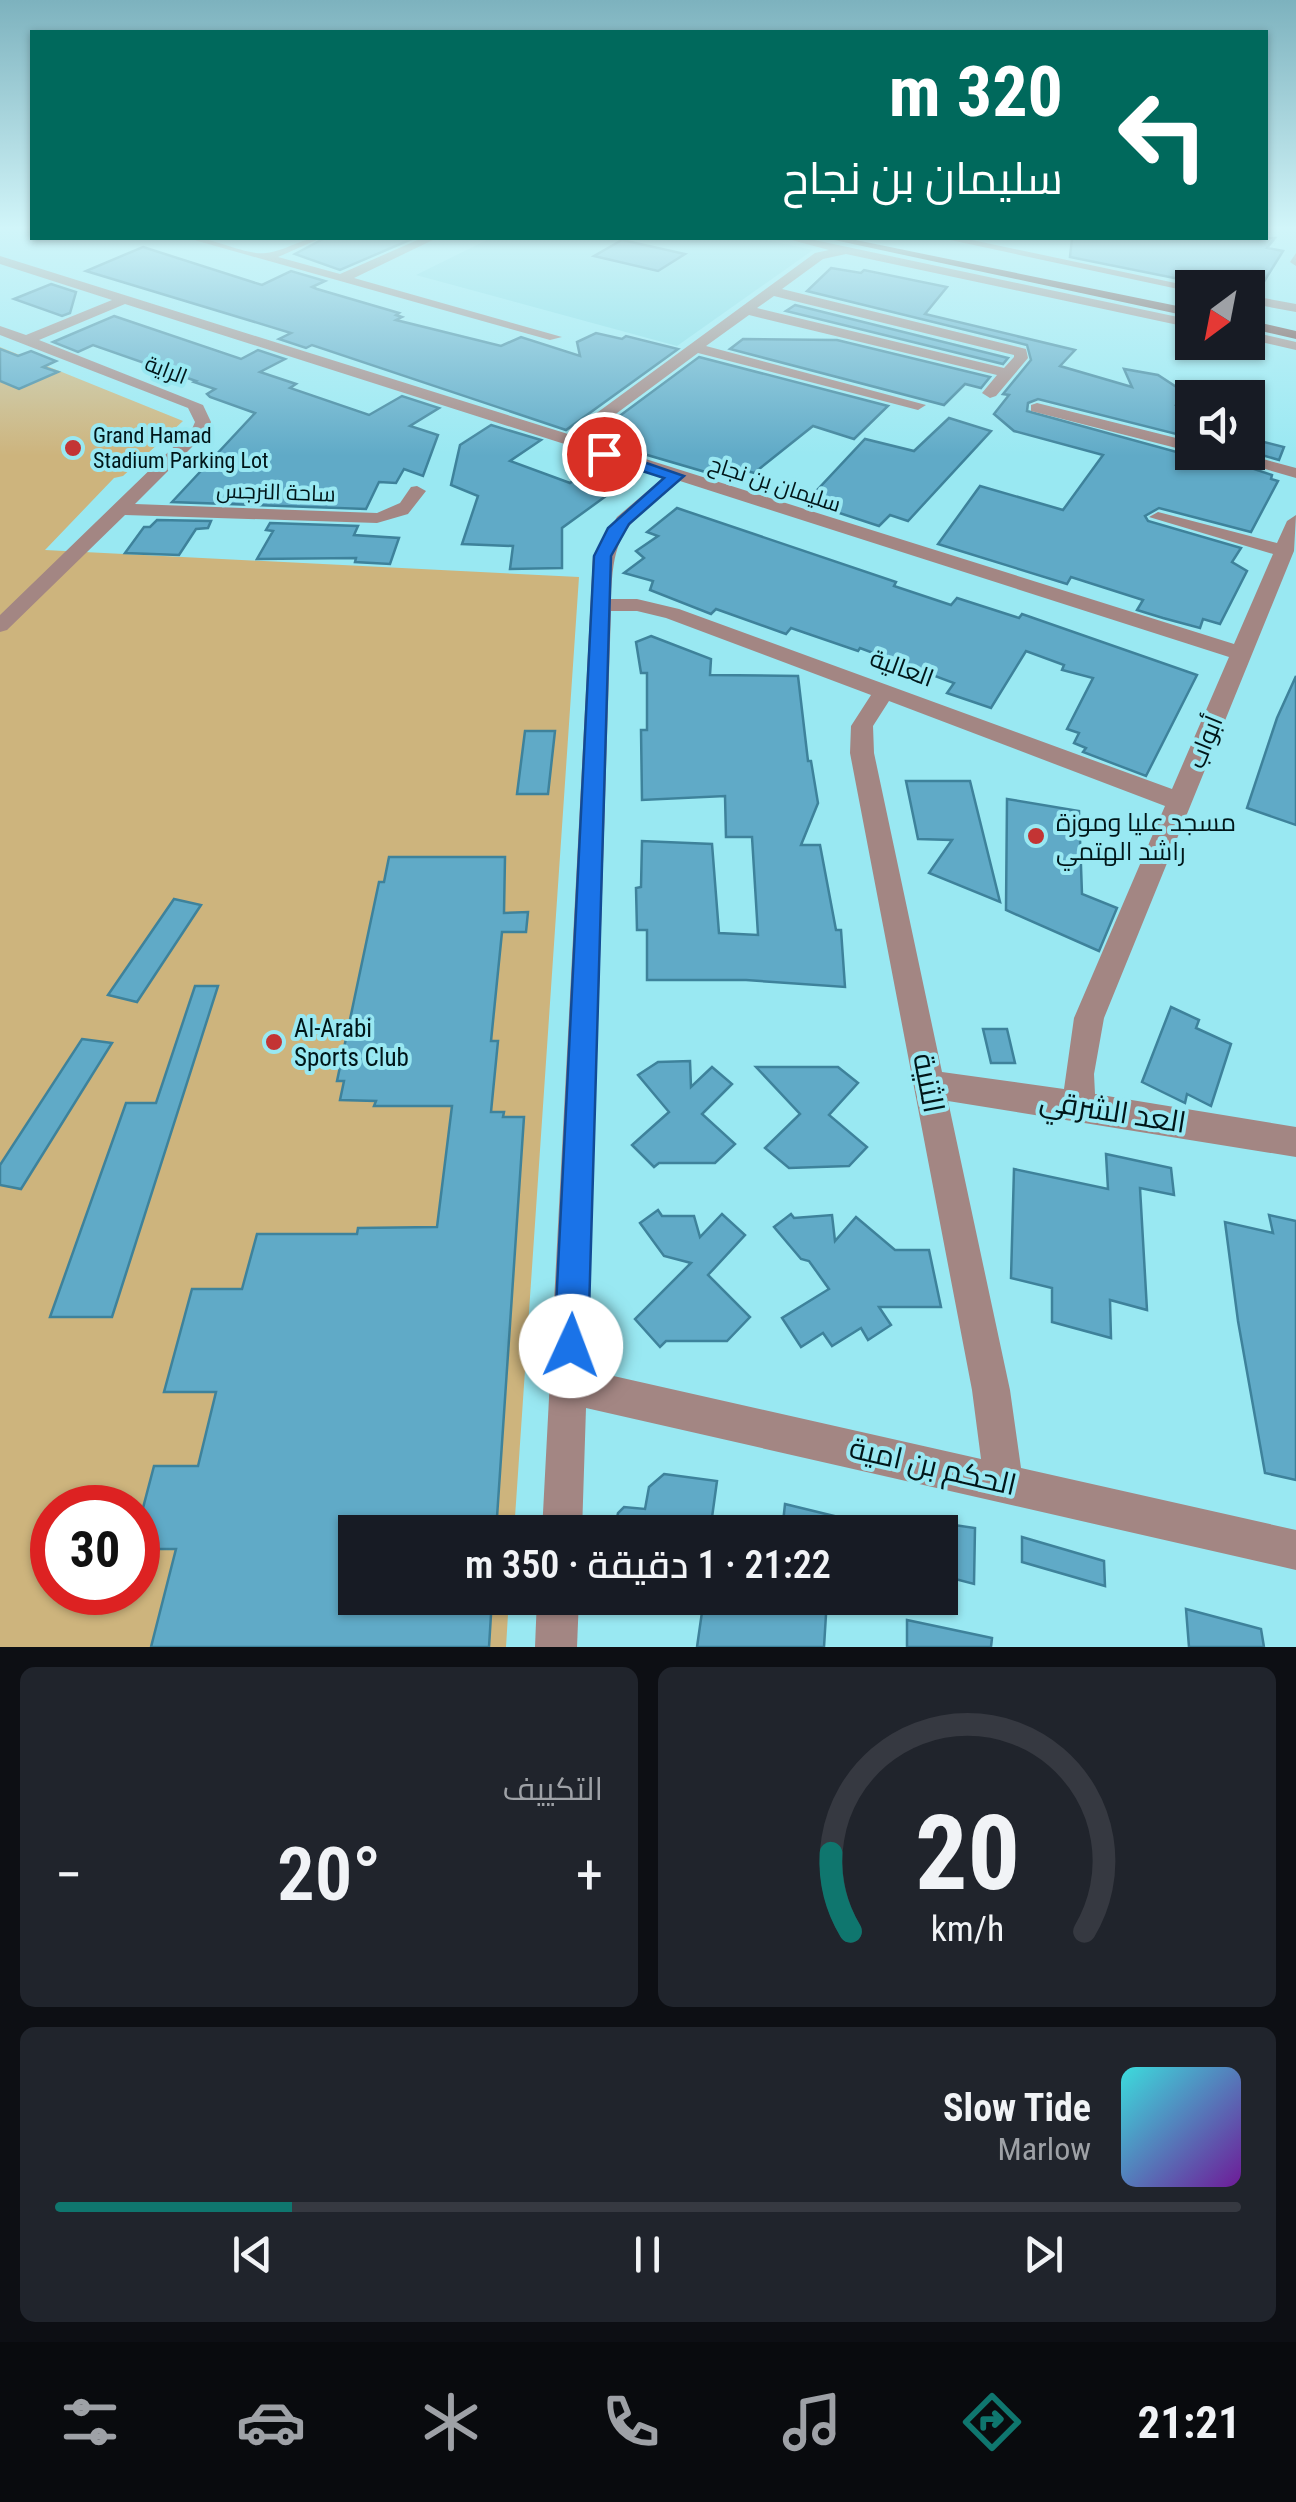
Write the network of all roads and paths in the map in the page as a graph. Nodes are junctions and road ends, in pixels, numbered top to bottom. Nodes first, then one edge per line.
1 (117, 303) edge
2 (138, 303) edge
3 (432, 303) edge
4 (756, 303) edge
5 (822, 303) edge
6 (1094, 303) edge
7 (1143, 303) edge
8 (1271, 303) edge
9 (1296, 308) edge
10 (1175, 309) edge
11 (747, 310) junction
12 (1265, 315) edge
13 (1175, 320) edge
14 (1296, 321) edge
15 (1265, 328) edge
16 (0, 330) edge
17 (1296, 334) edge
18 (555, 337) dead end
19 (1265, 339) edge
20 (27, 340) junction
21 (1296, 346) edge
22 (696, 348) junction
23 (1007, 374) junction
24 (990, 393) dead end
25 (918, 404) dead end
26 (1038, 408) dead end
27 (568, 442) junction
28 (1175, 443) edge
29 (1265, 465) edge
30 (1296, 473) edge
31 (676, 476) junction
32 (417, 491) dead end
33 (121, 509) junction
34 (1158, 517) dead end
35 (1296, 520) edge
36 (1284, 551) junction
37 (600, 605) junction
38 (0, 626) edge
39 (1240, 653) junction
40 (884, 691) junction
41 (1180, 802) junction
42 (930, 1085) junction
43 (1080, 1105) junction
44 (1296, 1142) edge
45 (570, 1385) junction
46 (1003, 1482) junction
47 (563, 1515) edge
48 (1296, 1550) edge
49 (557, 1615) edge
50 (556, 1647) edge

1 - 20 street
2 - 27 street, سليمان بن نجاح
3 - 18 street
4 - 11 street
5 - 23 street
6 - 13 street
7 - 10 main road
8 - 9 street
11 - 22 street
11 - 23 street
12 - 14 main road
15 - 17 main road
16 - 20 street, الراية
19 - 21 street
20 - 33 street, الراية
22 - 25 street
22 - 27 street
23 - 24 street
26 - 28 street
27 - 31 street, سليمان بن نجاح
29 - 30 street
31 - 37 street
31 - 39 street, سليمان بن نجاح
32 - 33 street, ساحة النرجس
33 - 38 street, الراية
34 - 36 street
35 - 36 street, أبواب
36 - 39 street, أبواب
37 - 40 street, العالية
37 - 45 street
39 - 41 street, أبواب
40 - 41 street, العالية
40 - 42 street, الثنية
41 - 43 street, أبواب
42 - 43 street, العد الشرقي
42 - 46 street, الثنية
43 - 44 street, العد الشرقي
45 - 46 street, الحكم بن امية
45 - 47 street
46 - 48 street, الحكم بن امية
49 - 50 street

